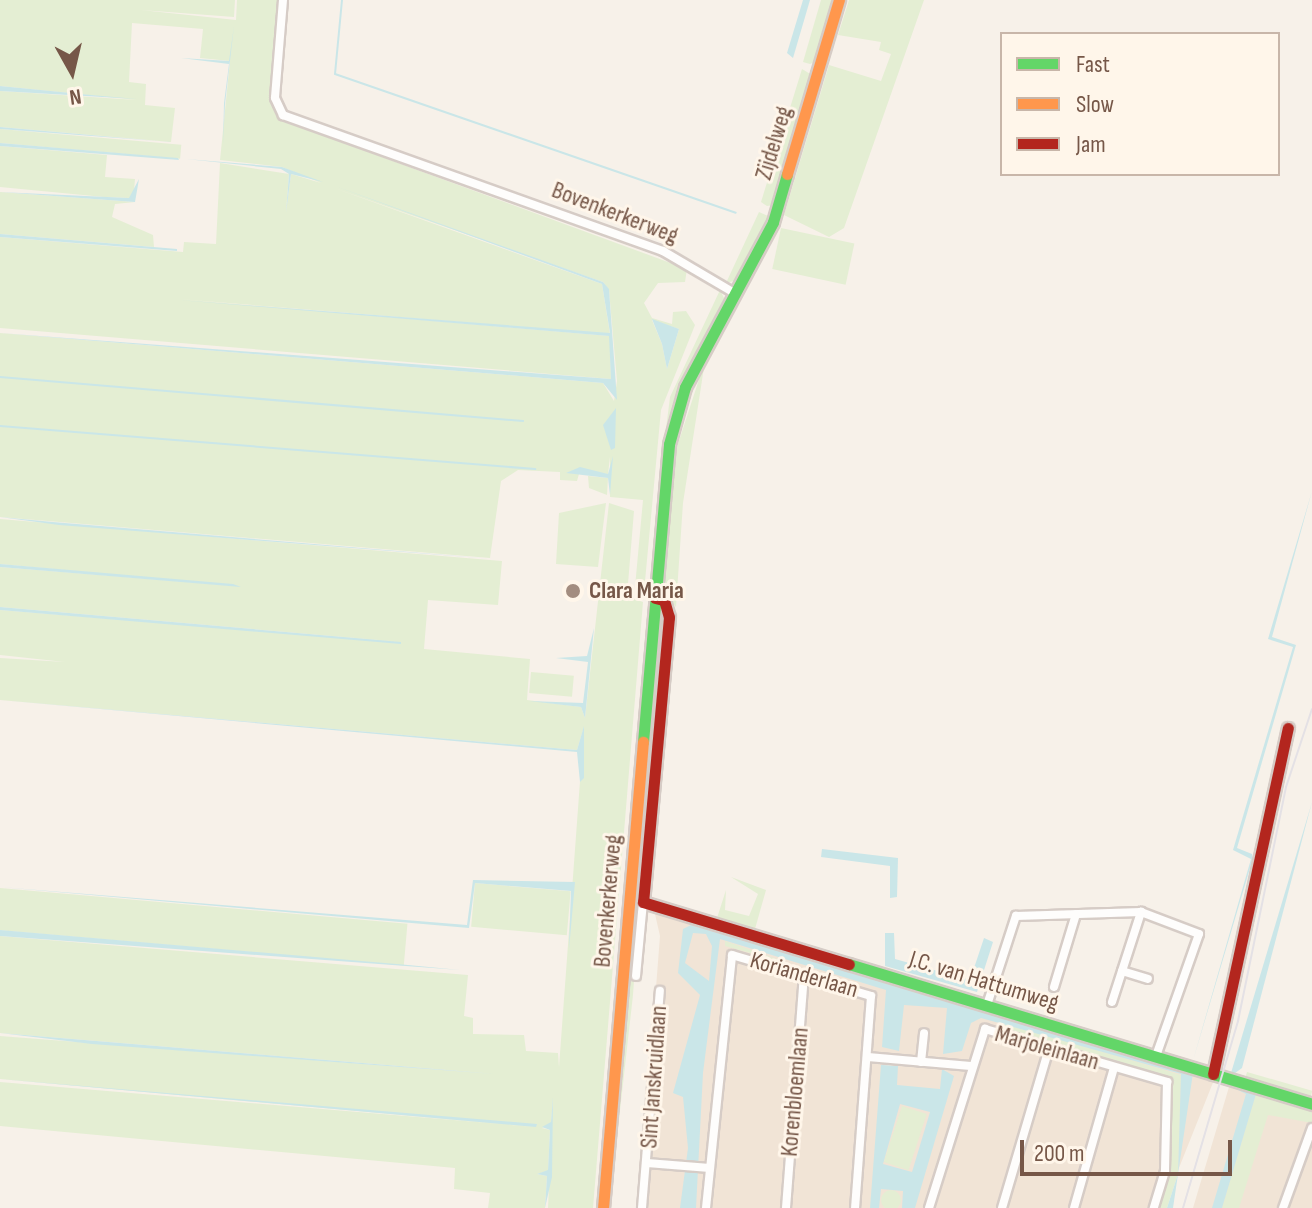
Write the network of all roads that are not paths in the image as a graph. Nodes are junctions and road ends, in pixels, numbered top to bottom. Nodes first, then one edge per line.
1 (283, 0) edge
2 (839, 0) edge
3 (736, 294) junction
4 (650, 597) junction
5 (1288, 728) dead end
6 (643, 902) junction
7 (1141, 912) junction
8 (1076, 914) junction
9 (1122, 971) junction
10 (636, 976) dead end
11 (804, 976) junction
12 (1148, 979) dead end
13 (1054, 987) dead end
14 (660, 991) dead end
15 (1112, 1002) dead end
16 (987, 1005) junction
17 (924, 1033) dead end
18 (1049, 1048) junction
19 (1156, 1056) junction
20 (868, 1057) junction
21 (921, 1062) junction
22 (971, 1066) junction
23 (1114, 1068) junction
24 (1213, 1074) junction
25 (1312, 1104) edge
26 (1309, 1128) edge
27 (648, 1163) junction
28 (705, 1168) junction
29 (603, 1208) edge
30 (642, 1208) edge
31 (706, 1208) edge
32 (786, 1208) edge
33 (855, 1208) edge
34 (929, 1208) edge
35 (1002, 1208) edge
36 (1074, 1208) edge
37 (1154, 1208) edge
38 (1283, 1208) edge

1 - 3 street, Bovenkerkerweg
2 - 3 street, Zijdelweg
3 - 4 street, Bovenkerkerweg
4 - 6 street, Bovenkerkerweg
4 - 29 street, Bovenkerkerweg
5 - 24 street
6 - 10 street, Bovenkerkerweg
6 - 16 street, J.C. van Hattumweg
7 - 8 street
7 - 9 street
7 - 19 street
8 - 13 street
8 - 16 street
9 - 12 street
9 - 15 street
11 - 20 street, Korianderlaan
11 - 28 street, Korianderlaan
11 - 32 street, Korenbloemlaan
14 - 27 street, Sint Janskruidlaan
16 - 19 street, J.C. van Hattumweg
17 - 21 street
18 - 22 street, Marjoleinlaan
18 - 23 street, Marjoleinlaan
18 - 35 street
19 - 24 street, J.C. van Hattumweg
20 - 21 street
20 - 33 street, Korianderlaan
21 - 22 street
22 - 34 street, Marjoleinlaan
23 - 36 street
23 - 37 street, Marjoleinlaan
24 - 25 street, J.C. van Hattumweg
26 - 38 street
27 - 28 street, Sint Janskruidlaan
27 - 30 street, Sint Janskruidlaan
28 - 31 street, Korianderlaan

